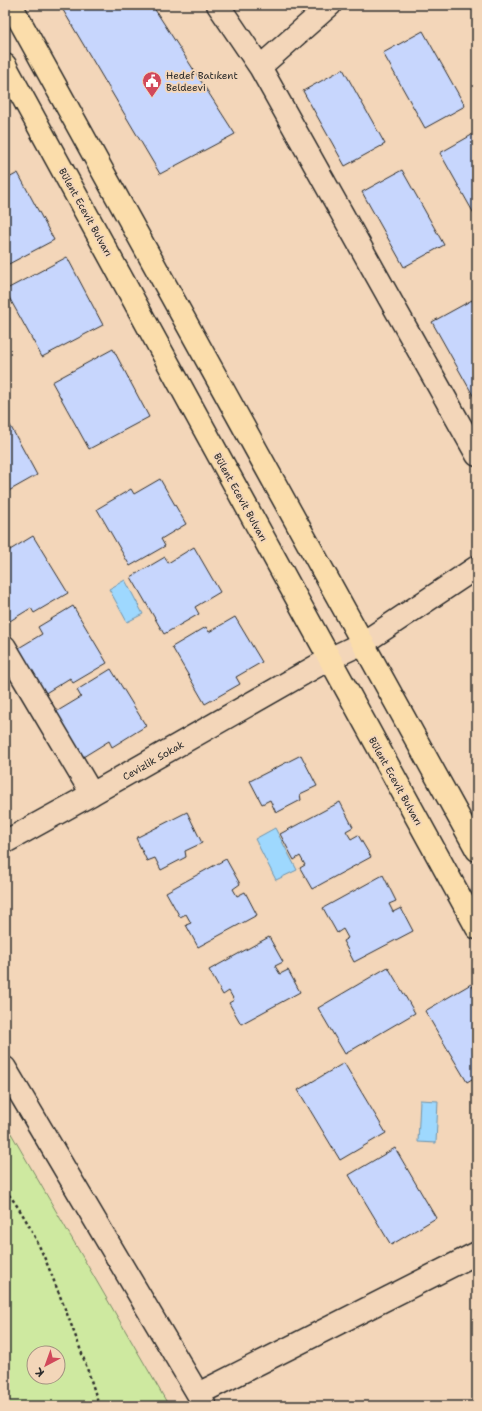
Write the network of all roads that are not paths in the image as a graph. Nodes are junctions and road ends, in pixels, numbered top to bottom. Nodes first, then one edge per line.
1 (11, 5) edge
2 (218, 5) edge
3 (330, 5) edge
4 (5, 65) edge
5 (260, 68) junction
6 (477, 455) edge
7 (477, 567) edge
8 (363, 643) junction
9 (5, 647) edge
10 (329, 659) junction
11 (92, 794) junction
12 (5, 842) edge
13 (477, 850) edge
14 (477, 928) edge
15 (5, 1068) edge
16 (477, 1253) edge
17 (201, 1400) edge

1 - 8 main road
2 - 5 street
3 - 5 street
4 - 10 main road, Bülent Ecevit Bulvarı
5 - 6 street
7 - 8 street, Cevizlik Sokak
8 - 10 street, Cevizlik Sokak
8 - 13 main road
9 - 11 street
10 - 11 street, Cevizlik Sokak
10 - 14 main road, Bülent Ecevit Bulvarı
11 - 12 street, Cevizlik Sokak
15 - 17 street
16 - 17 street

